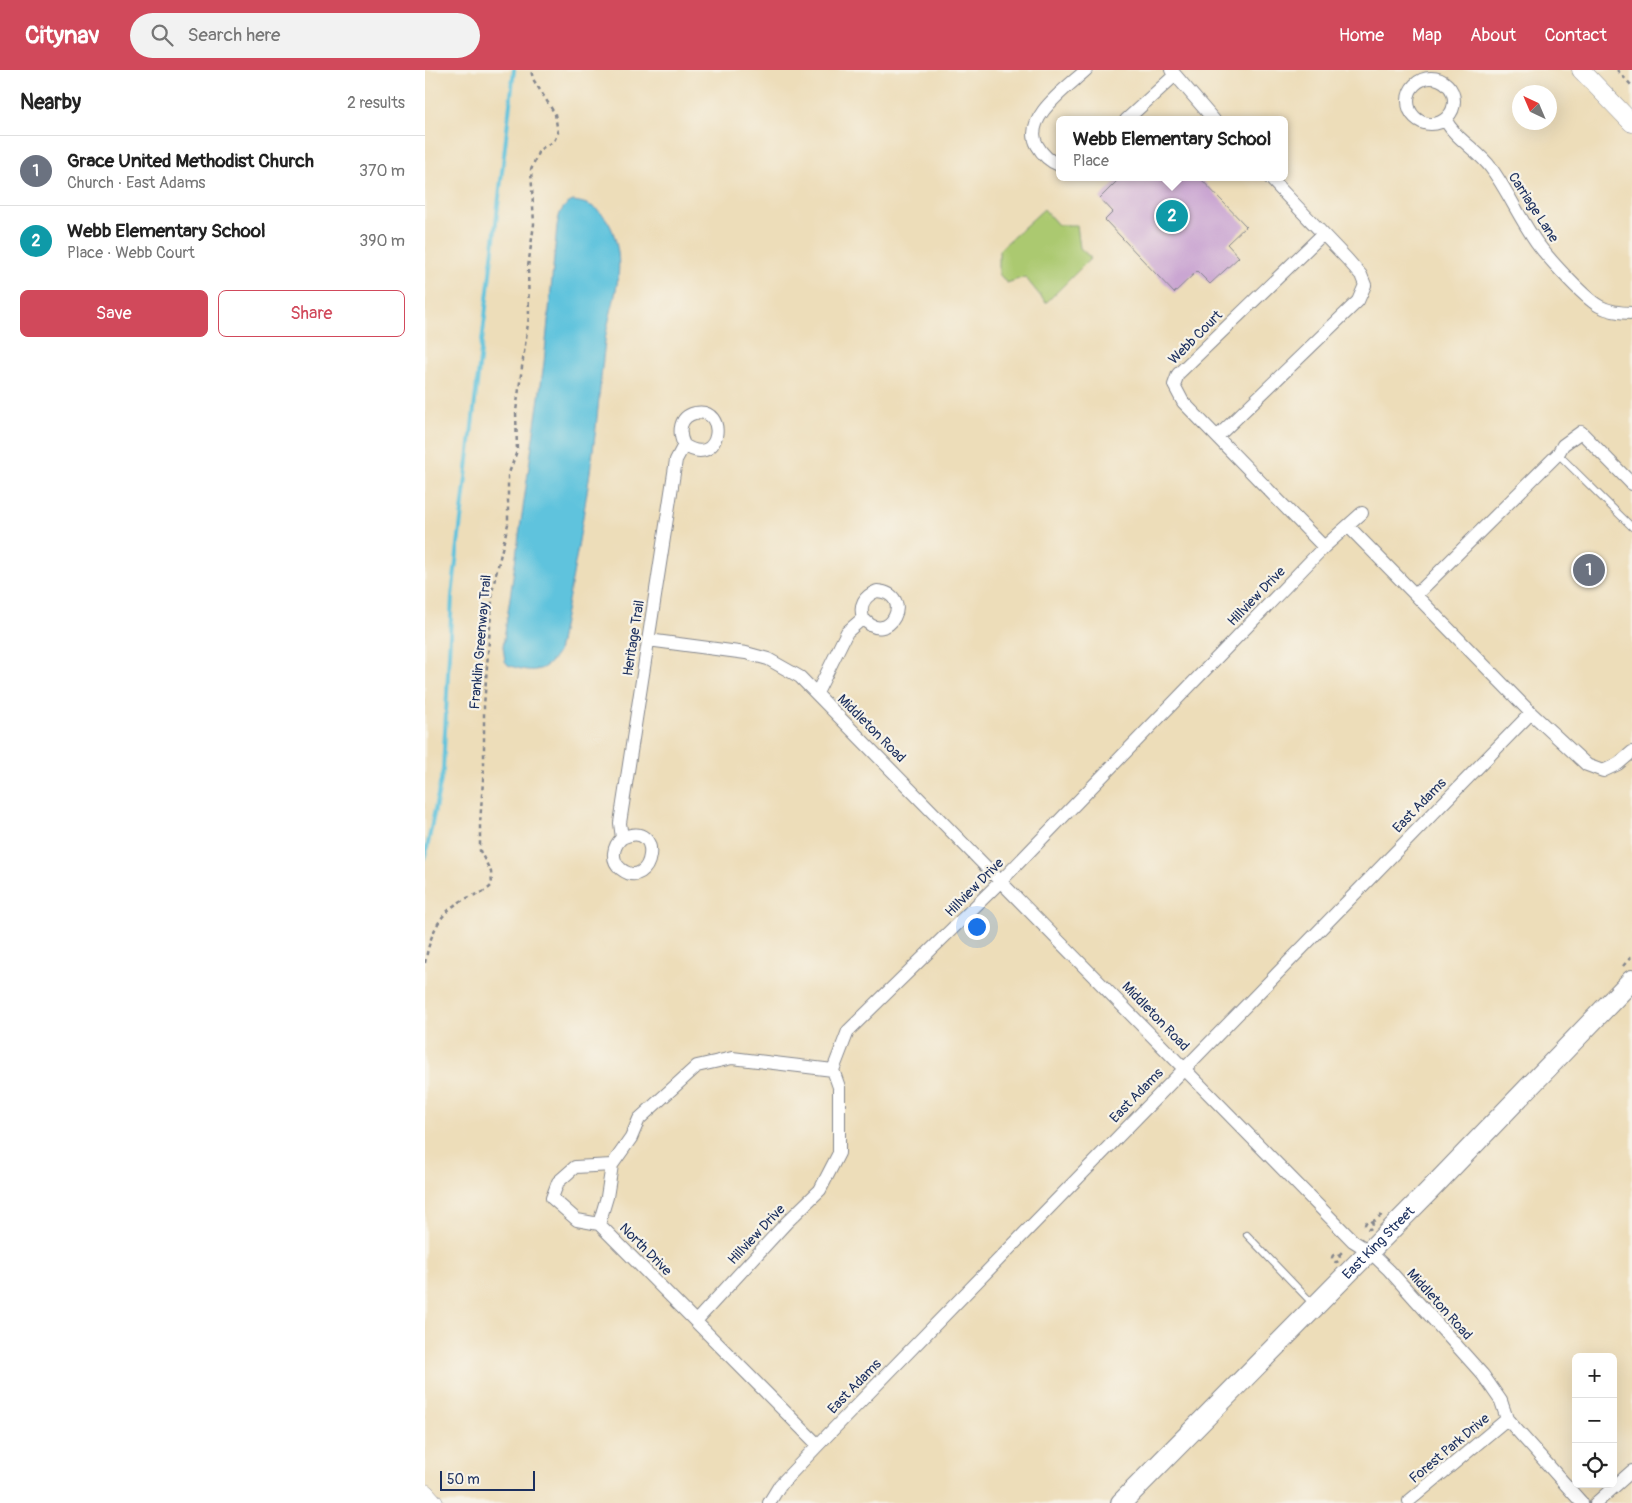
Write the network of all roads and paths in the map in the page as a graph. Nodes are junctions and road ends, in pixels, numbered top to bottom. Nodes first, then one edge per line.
1 (531, 70) edge
2 (1086, 70) edge
3 (1581, 70) edge
4 (1617, 70) edge
5 (1172, 73) edge
6 (1632, 86) edge
7 (1131, 116) edge
8 (1210, 116) edge
9 (1445, 119) dead end
10 (1632, 123) edge
11 (1056, 164) edge
12 (1273, 181) edge
13 (1323, 234) junction
14 (1632, 313) edge
15 (1217, 437) junction
16 (684, 445) dead end
17 (1558, 454) junction
18 (1632, 484) edge
19 (1362, 513) dead end
20 (1348, 526) junction
21 (1632, 527) edge
22 (1324, 547) junction
23 (1416, 595) junction
24 (863, 618) dead end
25 (648, 640) junction
26 (817, 693) junction
27 (1531, 713) junction
28 (1632, 752) edge
29 (622, 838) dead end
30 (1001, 881) junction
31 (425, 963) edge
32 (1632, 980) edge
33 (1184, 1067) junction
34 (833, 1070) junction
35 (612, 1165) junction
36 (599, 1224) junction
37 (1247, 1235) dead end
38 (1369, 1250) junction
39 (1315, 1307) junction
40 (696, 1321) junction
41 (1507, 1419) junction
42 (818, 1445) junction
43 (1632, 1470) edge
44 (425, 1493) edge
45 (1409, 1501) dead end
46 (434, 1503) edge
47 (769, 1503) edge
48 (1121, 1503) edge
49 (1582, 1503) edge
50 (1596, 1503) edge

1 - 31 path, Franklin Greenway Trail
2 - 11 street
3 - 10 street
4 - 6 path
5 - 7 street
5 - 8 street
9 - 14 street, Carriage Lane
12 - 13 street
13 - 15 street
13 - 15 street, Webb Court
15 - 22 street, Webb Court
16 - 25 street, Heritage Trail
17 - 18 street
17 - 21 lane
17 - 23 street
19 - 20 street, Hillview Drive
20 - 22 street, Hillview Drive
20 - 23 street
22 - 30 street, Hillview Drive
23 - 27 street
24 - 26 street
25 - 26 street, Middleton Road
25 - 29 street, Heritage Trail
26 - 30 street, Middleton Road
27 - 28 street
27 - 33 street, East Adams
30 - 33 street, Middleton Road
30 - 34 street, Hillview Drive
32 - 38 main road, East King Street
33 - 38 street, Middleton Road
33 - 42 street, East Adams
34 - 35 street, North Drive
34 - 40 street, Hillview Drive
35 - 36 street, North Drive
35 - 36 street
36 - 40 street, North Drive
37 - 39 lane
38 - 39 main road, East King Street
38 - 41 street, Middleton Road
39 - 48 main road, East King Street
40 - 42 street, North Drive
41 - 45 street, Forest Park Drive
41 - 49 street, Middleton Road
42 - 47 street, East Adams
43 - 50 street
44 - 46 street

